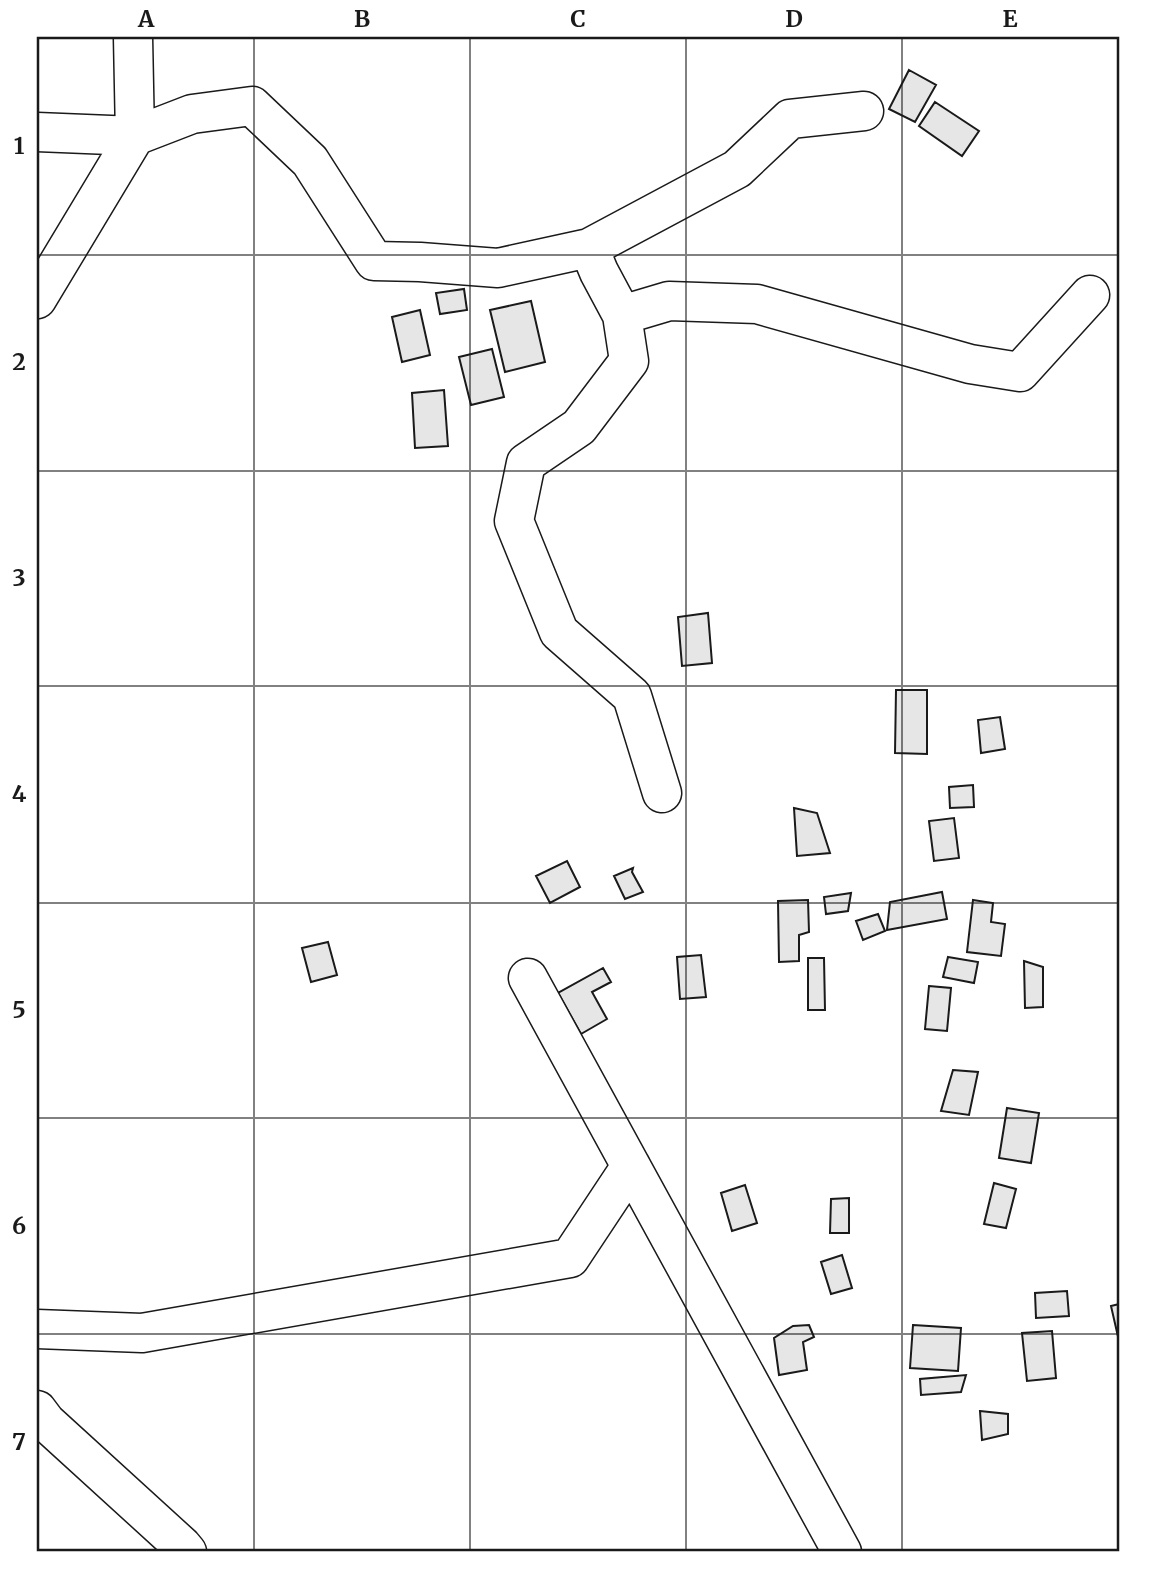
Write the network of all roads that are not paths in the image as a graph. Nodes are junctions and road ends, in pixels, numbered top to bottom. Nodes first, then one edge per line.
1 (133, 37) edge
2 (864, 111) dead end
3 (37, 132) edge
4 (135, 136) junction
5 (589, 248) junction
6 (1090, 295) dead end
7 (37, 299) edge
8 (622, 315) junction
9 (662, 793) dead end
10 (528, 978) dead end
11 (631, 1166) junction
12 (37, 1329) edge
13 (37, 1410) edge
14 (187, 1552) edge
15 (842, 1552) edge

1 - 4 street
2 - 5 street
3 - 4 street
4 - 5 street
4 - 7 street
5 - 8 street
6 - 8 street
8 - 9 street
10 - 11 street
11 - 12 street
11 - 15 street
13 - 14 street

